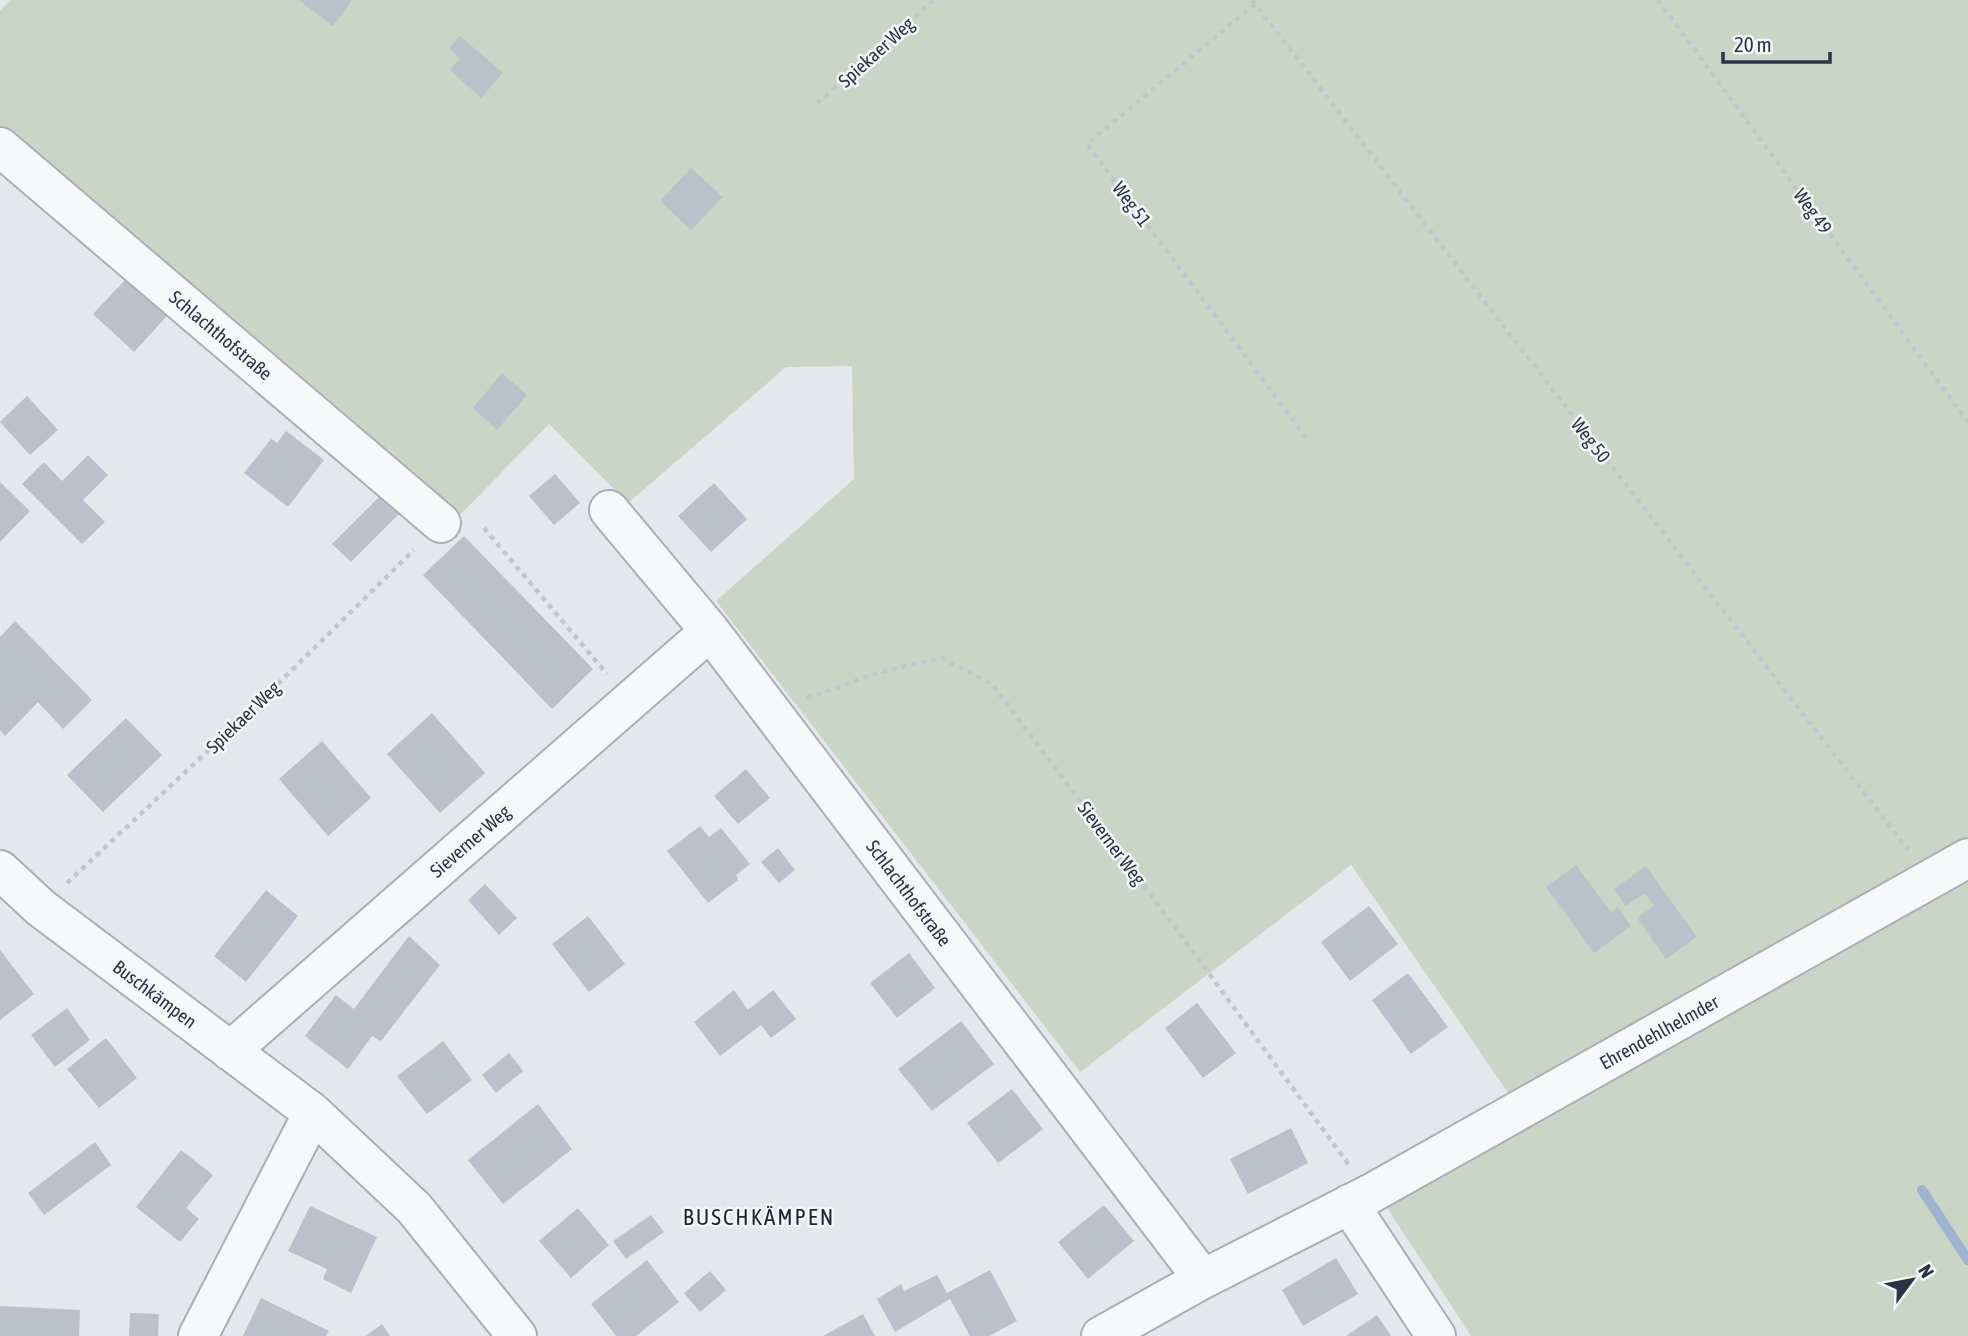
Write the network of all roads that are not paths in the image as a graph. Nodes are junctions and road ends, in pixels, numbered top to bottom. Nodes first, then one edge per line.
1 (0, 147) edge
2 (609, 510) dead end
3 (441, 523) road end
4 (710, 631) junction
5 (1968, 858) edge
6 (0, 870) edge
7 (230, 1051) junction
8 (313, 1113) junction
9 (1359, 1199) junction
10 (1203, 1279) junction
11 (198, 1336) edge
12 (517, 1336) edge
13 (1101, 1336) edge
14 (1436, 1336) edge

1 - 3 street, Schlachthofstraße
2 - 4 street, Schlachthofstraße
4 - 7 street, Sieverner Weg
4 - 10 street, Schlachthofstraße
5 - 9 street, Ehrendehlhelmder
6 - 7 street, Buschkämpen
7 - 8 street, Buschkämpen
8 - 11 street
8 - 12 street, Buschkämpen
9 - 10 street, Ehrendehlhelmder
9 - 14 street
10 - 13 street, Ehrendehlhelmder

